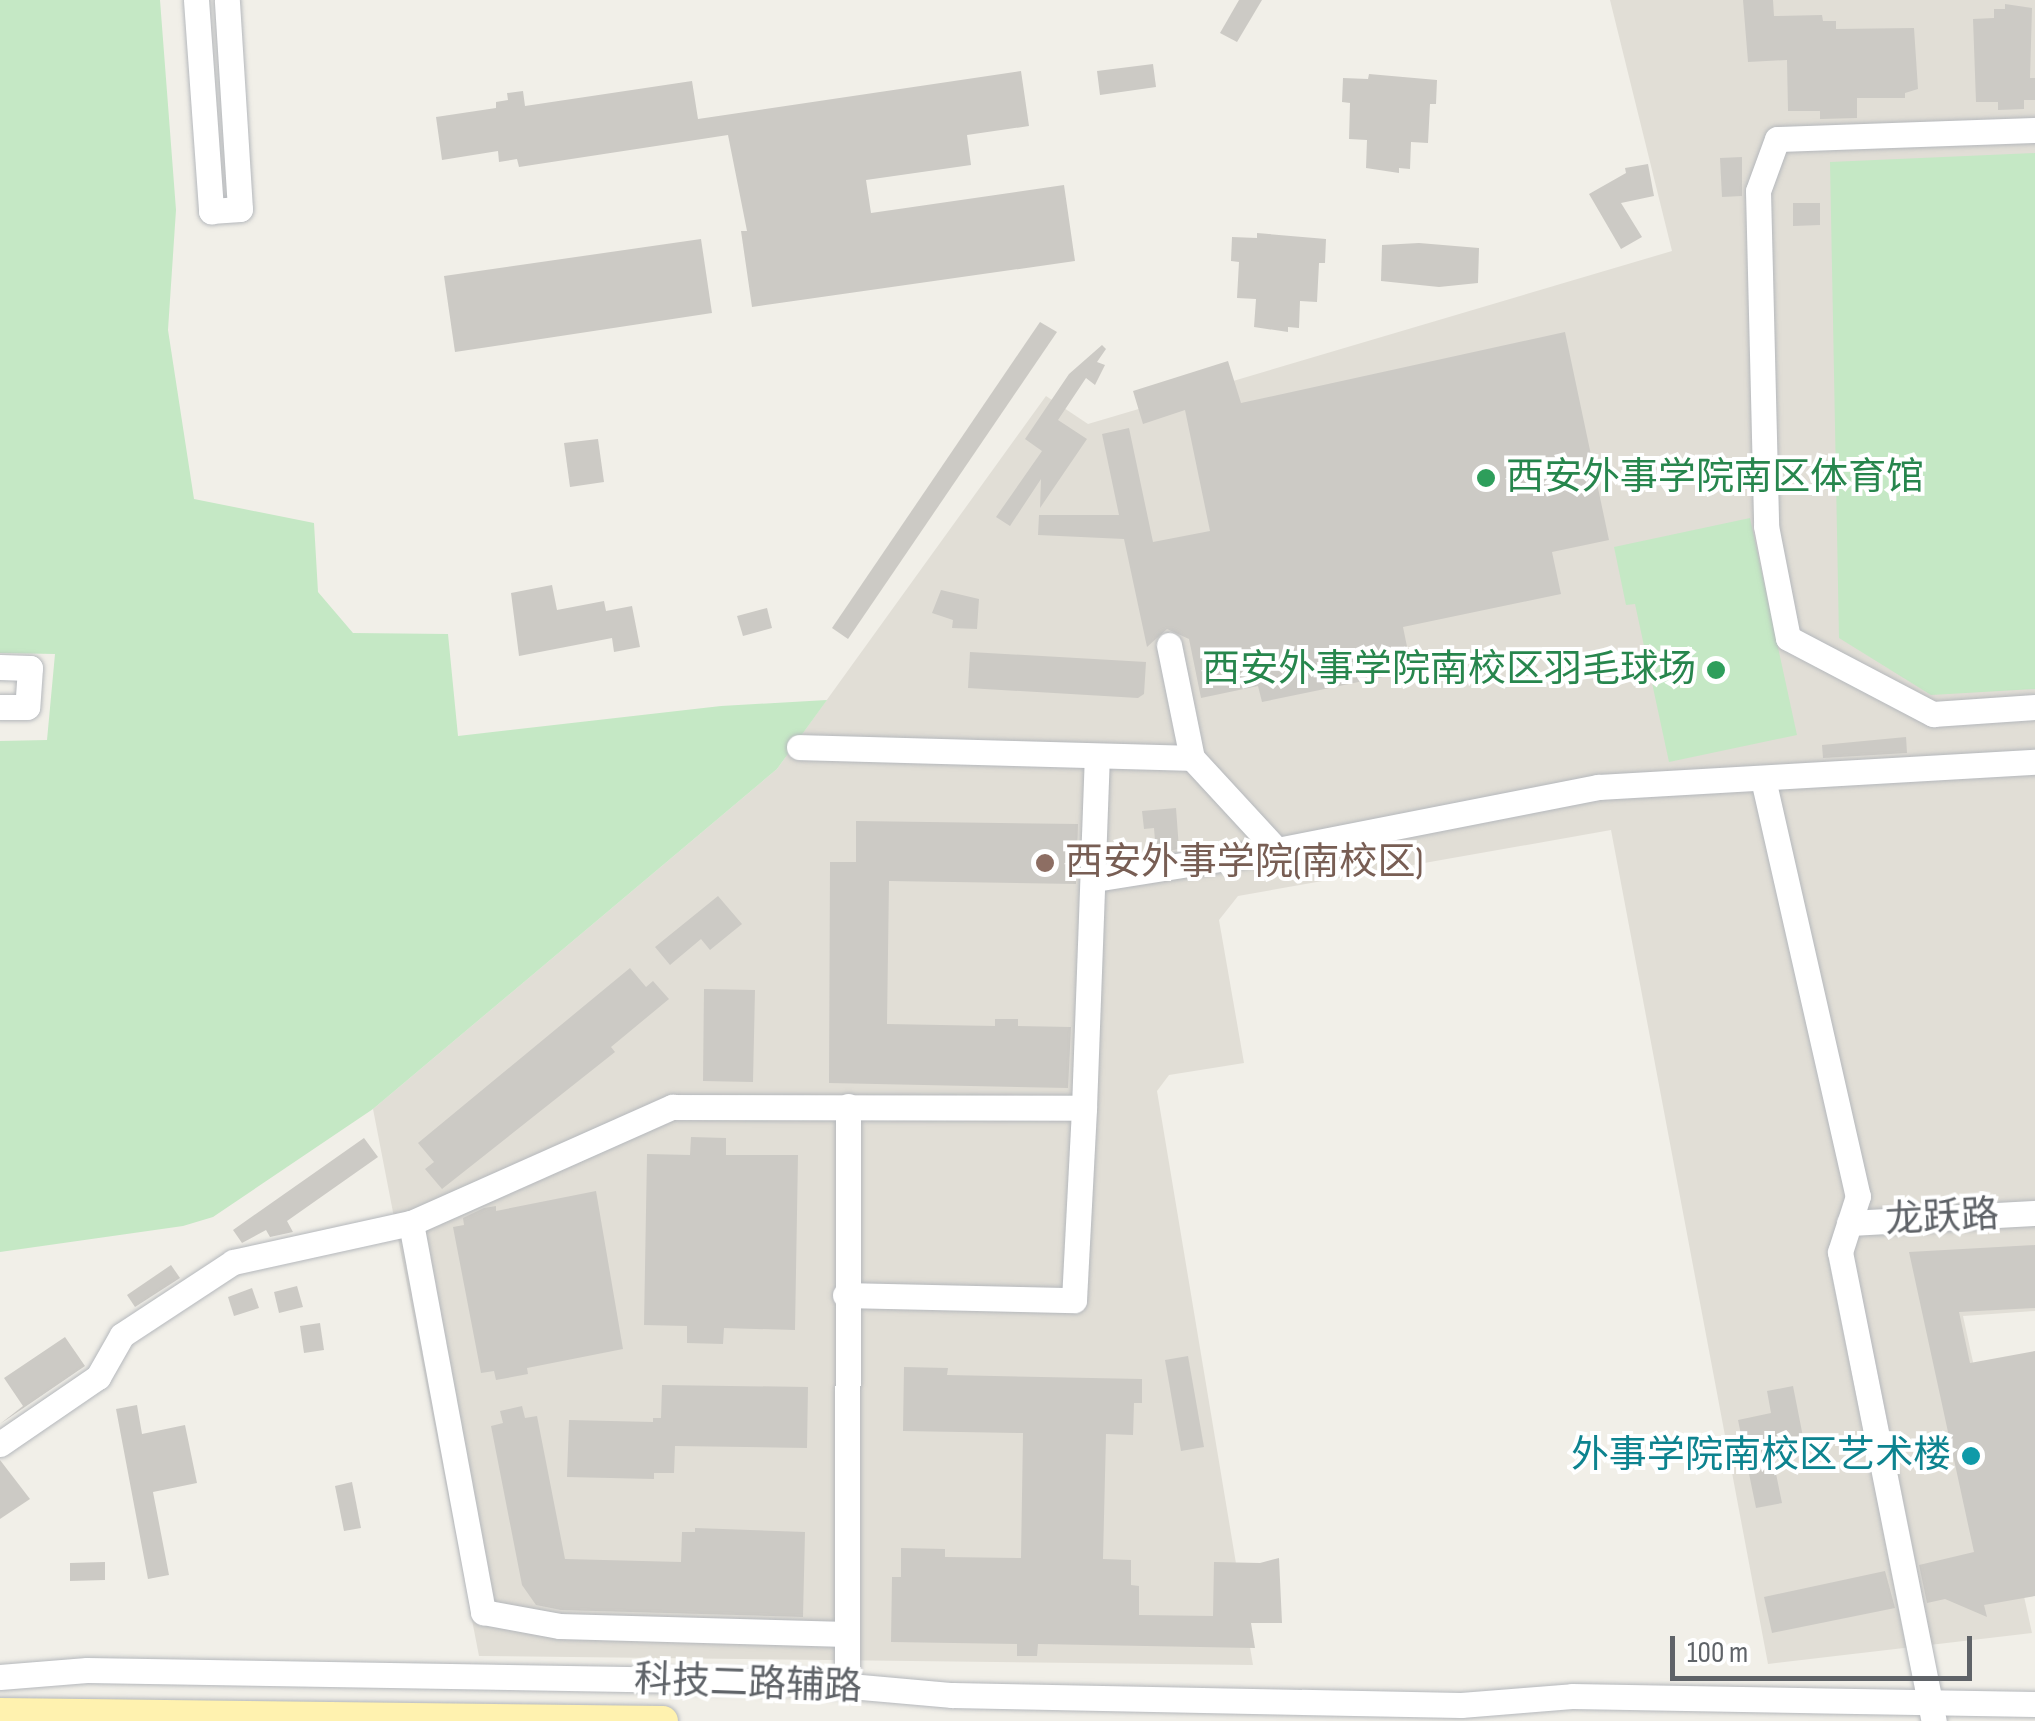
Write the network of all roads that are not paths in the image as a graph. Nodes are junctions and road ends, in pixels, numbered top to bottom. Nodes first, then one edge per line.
1 (196, 0) edge
2 (227, 0) edge
3 (2035, 130) edge
4 (1169, 645) dead end
5 (0, 667) edge
6 (0, 707) edge
7 (2035, 707) edge
8 (799, 747) dead end
9 (1097, 756) junction
10 (1192, 758) junction
11 (2035, 762) edge
12 (1763, 779) junction
13 (1277, 850) junction
14 (1095, 880) junction
15 (848, 1106) junction
16 (1084, 1108) junction
17 (2035, 1212) edge
18 (411, 1223) junction
19 (1849, 1223) junction
20 (845, 1296) junction
21 (0, 1444) edge
22 (847, 1634) junction
23 (0, 1677) edge
24 (847, 1686) junction
25 (2035, 1704) edge
26 (1932, 1711) edge
27 (0, 1712) edge
28 (662, 1721) edge

1 - 2 street
3 - 7 street
4 - 10 street
5 - 6 street
8 - 9 street
9 - 10 street
9 - 14 street
10 - 13 street
11 - 12 street
12 - 13 street
12 - 19 street
13 - 14 street
14 - 16 street
15 - 16 street
15 - 18 street
15 - 20 street
16 - 20 street
17 - 19 street, 龙跃路
18 - 21 street
18 - 22 street
19 - 26 street
20 - 22 street
22 - 24 street
23 - 24 street, 科技二路辅路
24 - 26 street, 科技二路辅路
25 - 26 street, 科技二路辅路
27 - 28 main road

